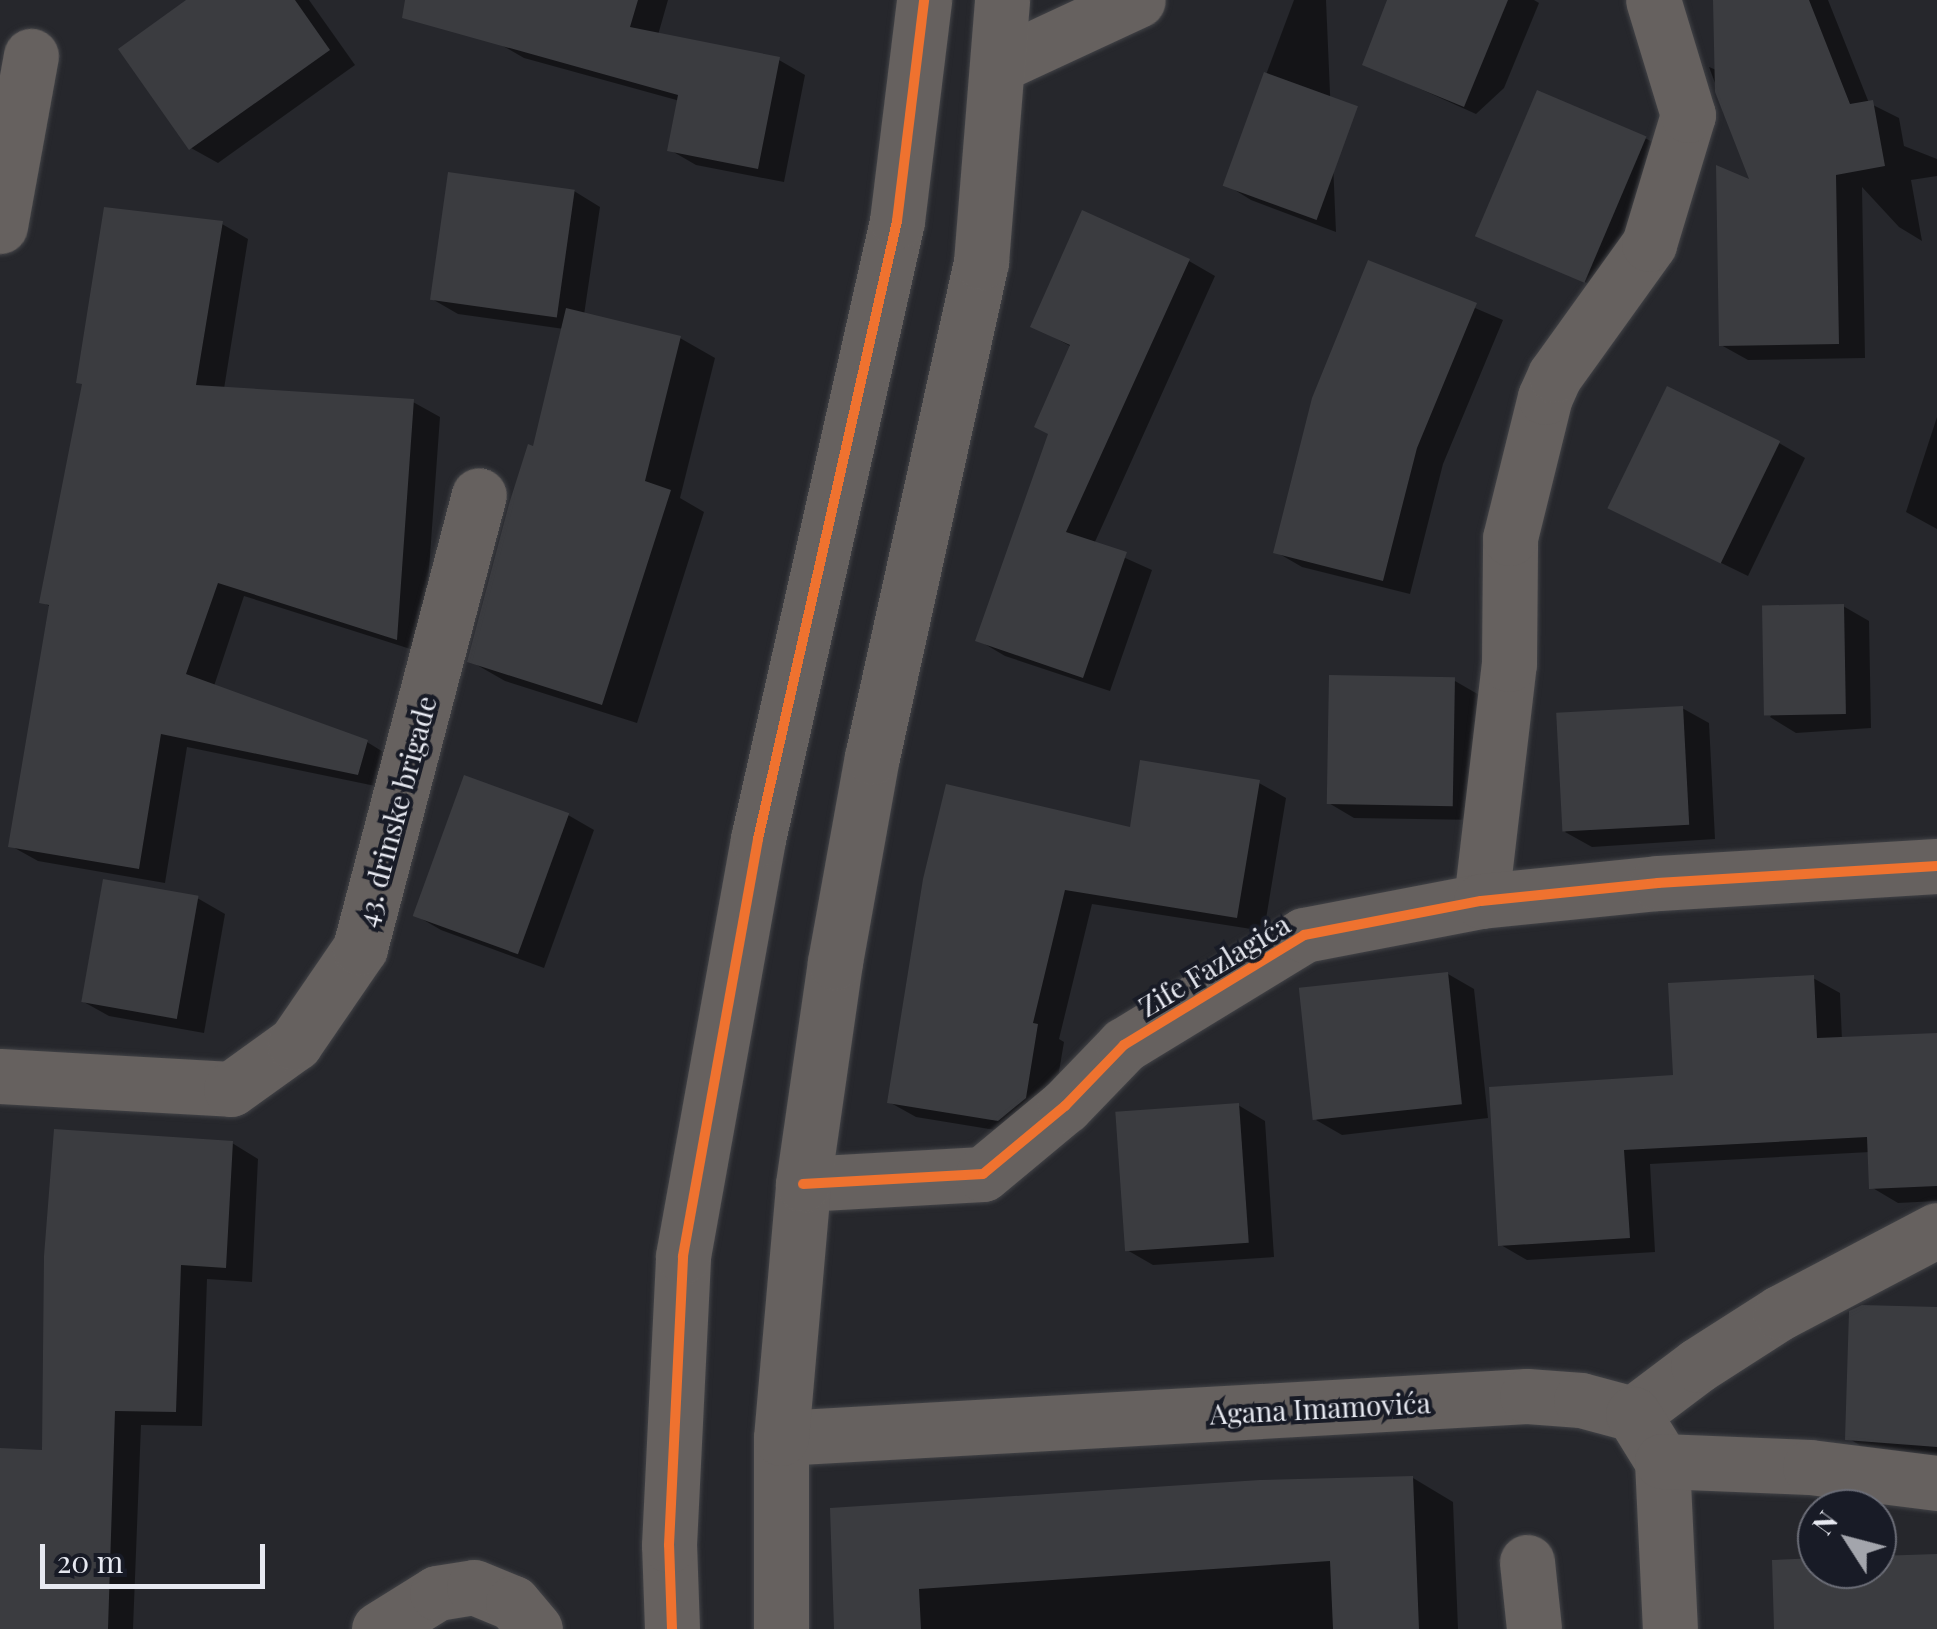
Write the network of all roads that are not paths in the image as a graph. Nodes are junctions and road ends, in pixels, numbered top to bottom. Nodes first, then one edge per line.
1 (924, 0) edge
2 (1002, 0) edge
3 (1138, 0) edge
4 (1653, 0) edge
5 (31, 56) dead end
6 (998, 64) junction
7 (0, 226) edge
8 (479, 495) dead end
9 (1937, 866) edge
10 (1481, 901) junction
11 (0, 1076) edge
12 (803, 1184) junction
13 (1932, 1238) edge
14 (1633, 1414) junction
15 (781, 1438) junction
16 (1662, 1460) junction
17 (1937, 1483) edge
18 (1527, 1562) dead end
19 (379, 1629) edge
20 (534, 1629) edge
21 (672, 1629) edge
22 (781, 1629) edge
23 (1534, 1629) edge
24 (1670, 1629) edge

1 - 21 street
2 - 6 street
3 - 6 street
4 - 10 street
5 - 7 street
6 - 12 street
8 - 11 street, 43. drinske brigade
9 - 10 street, Zife Fazlagića
10 - 12 street, Zife Fazlagića
12 - 15 street
13 - 14 street
14 - 15 street, Agana Imamovića
14 - 16 street
15 - 22 street
16 - 17 street
16 - 24 street
18 - 23 street
19 - 20 street

